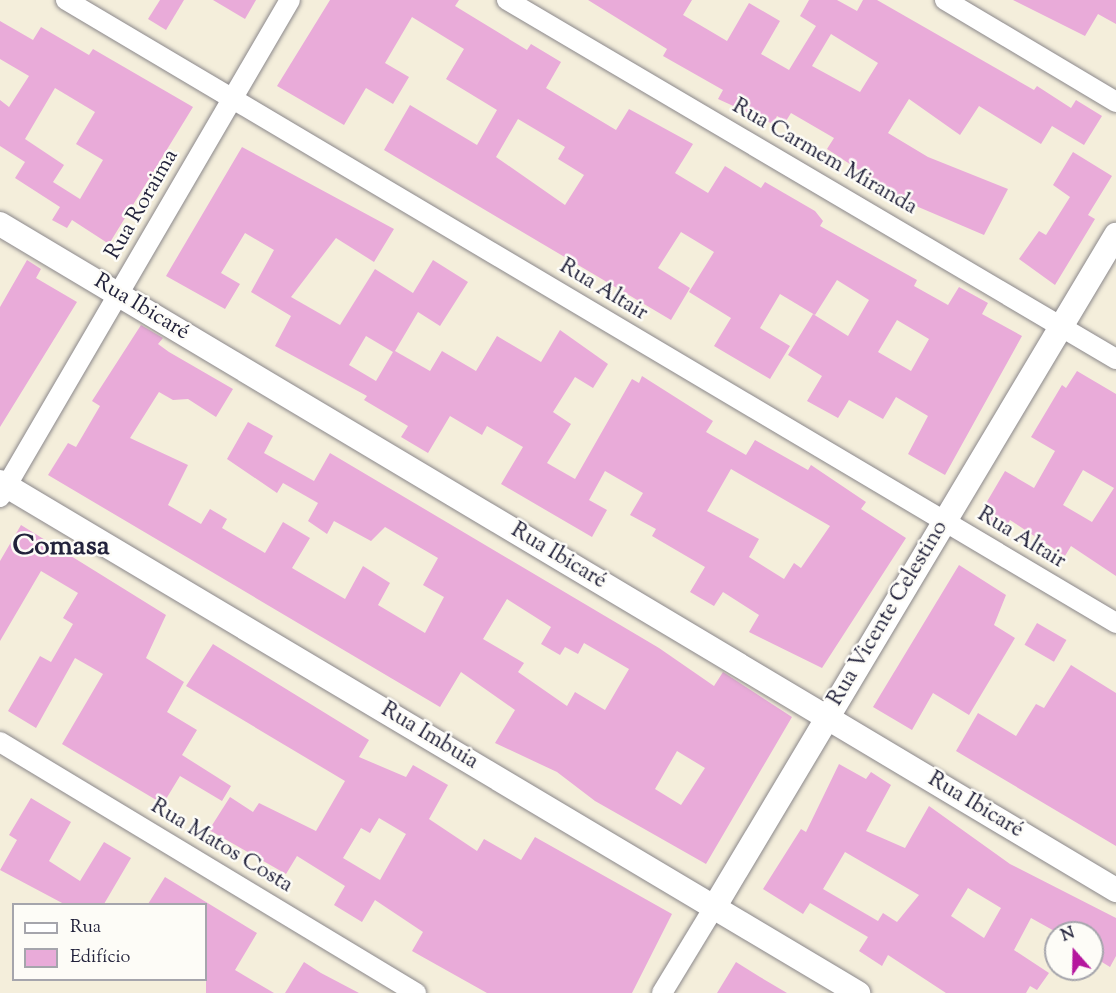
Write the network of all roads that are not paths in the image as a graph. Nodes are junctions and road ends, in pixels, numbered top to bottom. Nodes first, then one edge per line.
1 (66, 0) edge
2 (290, 0) edge
3 (507, 0) edge
4 (945, 0) edge
5 (233, 99) junction
6 (1116, 102) edge
7 (0, 224) edge
8 (1116, 235) edge
9 (118, 294) junction
10 (1062, 326) junction
11 (1116, 359) edge
12 (2, 488) edge
13 (945, 521) junction
14 (1116, 623) edge
15 (827, 717) junction
16 (0, 742) edge
17 (1116, 890) edge
18 (715, 906) junction
19 (416, 993) edge
20 (663, 993) edge
21 (858, 993) edge

1 - 5 street, Rua Altair
2 - 5 street, Rua Roraima
3 - 10 street, Rua Carmem Miranda
4 - 6 street
5 - 9 street, Rua Roraima
5 - 13 street, Rua Altair
7 - 9 street, Rua Ibicaré
8 - 10 street, Rua Vicente Celestino
9 - 12 street, Rua Roraima
9 - 15 street, Rua Ibicaré
10 - 11 street, Rua Carmem Miranda
10 - 13 street, Rua Vicente Celestino
12 - 18 street, Rua Imbuia
13 - 14 street, Rua Altair
13 - 15 street, Rua Vicente Celestino
15 - 17 street, Rua Ibicaré
15 - 18 street, Rua Vicente Celestino
16 - 19 street, Rua Matos Costa
18 - 20 street, Rua Vicente Celestino
18 - 21 street, Rua Imbuia

